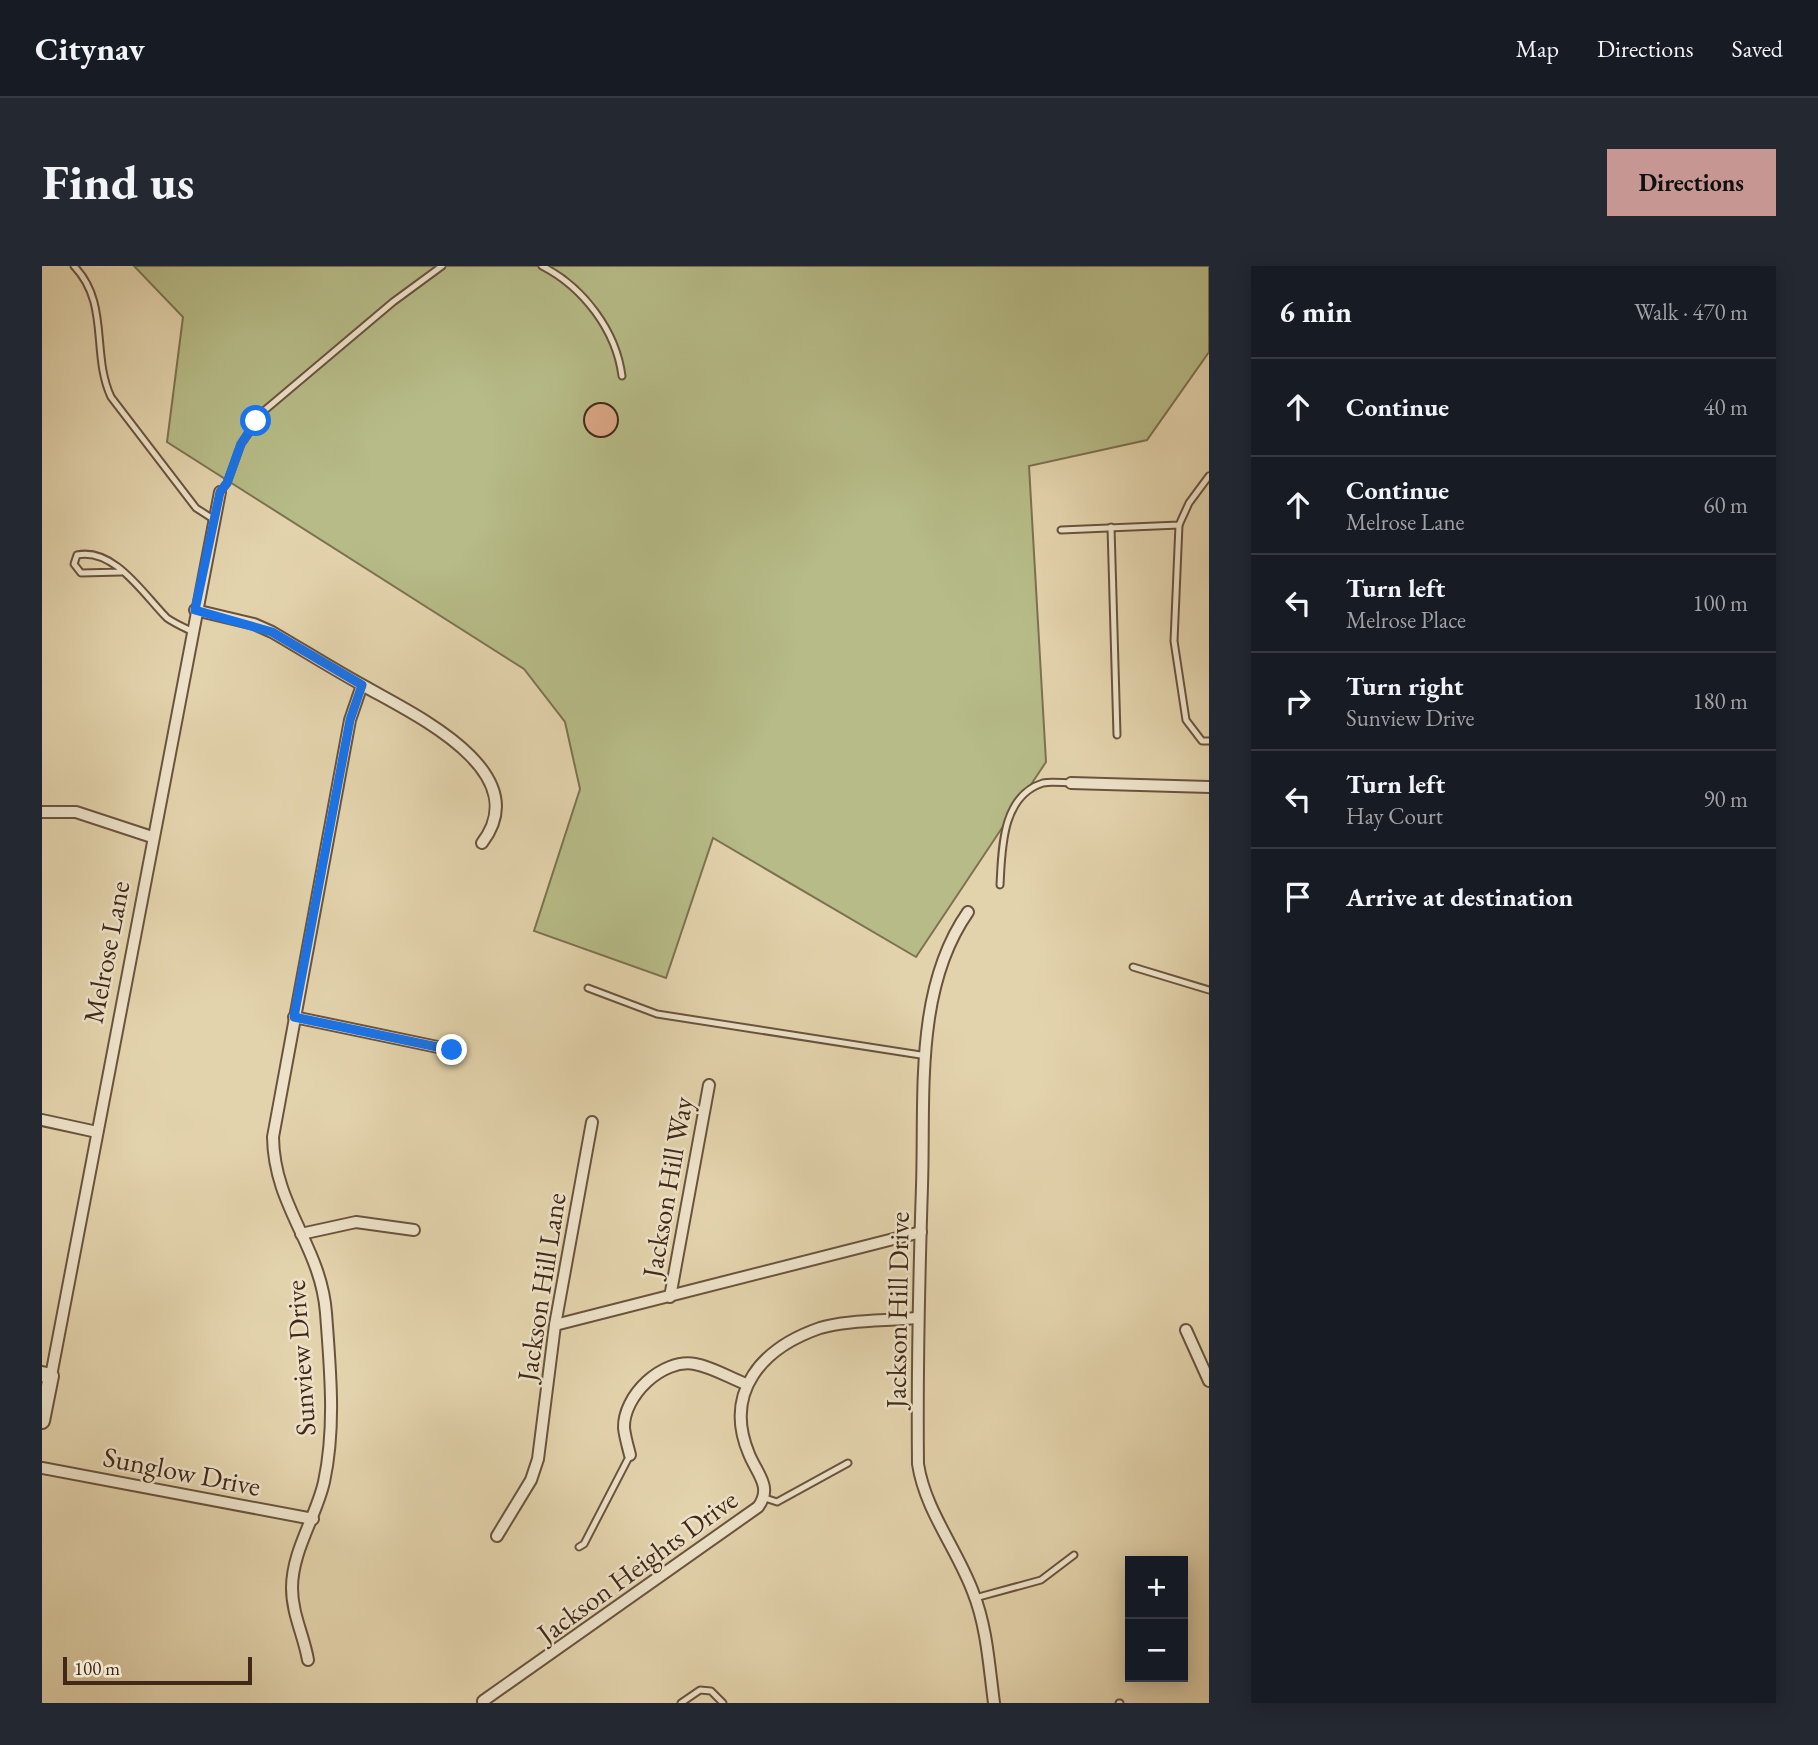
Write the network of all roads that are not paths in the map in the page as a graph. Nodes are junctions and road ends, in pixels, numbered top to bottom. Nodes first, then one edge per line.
1 (74, 266) edge
2 (442, 266) edge
3 (542, 266) edge
4 (622, 376) dead end
5 (1209, 476) edge
6 (220, 492) joint
7 (213, 519) junction
8 (1179, 525) junction
9 (1111, 527) junction
10 (1061, 530) dead end
11 (121, 572) junction
12 (195, 610) junction
13 (191, 631) junction
14 (362, 685) junction
15 (1118, 735) dead end
16 (1209, 741) edge
17 (1072, 783) joint
18 (1209, 788) edge
19 (42, 812) edge
20 (152, 837) junction
21 (482, 843) dead end
22 (1000, 885) dead end
23 (968, 912) dead end
24 (1133, 967) dead end
25 (588, 988) dead end
26 (1209, 990) edge
27 (294, 1017) junction
28 (452, 1050) dead end
29 (927, 1056) junction
30 (709, 1085) dead end
31 (42, 1120) edge
32 (592, 1122) dead end
33 (97, 1132) junction
34 (414, 1230) dead end
35 (920, 1232) junction
36 (301, 1234) junction
37 (670, 1297) junction
38 (916, 1318) junction
39 (555, 1325) junction
40 (1186, 1330) dead end
41 (46, 1375) edge
42 (1209, 1381) edge
43 (746, 1384) junction
44 (42, 1421) edge
45 (630, 1455) joint
46 (848, 1462) dead end
47 (42, 1468) edge
48 (765, 1498) junction
49 (313, 1519) junction
50 (497, 1536) dead end
51 (579, 1548) dead end
52 (1074, 1555) dead end
53 (975, 1598) junction
54 (308, 1660) dead end
55 (483, 1701) dead end
56 (681, 1703) edge
57 (723, 1703) edge
58 (994, 1703) edge

1 - 7 lane
2 - 6 lane
3 - 4 lane
5 - 8 lane
6 - 7 street, Melrose Lane
7 - 12 street, Melrose Lane
8 - 9 lane
8 - 16 lane
9 - 10 lane
9 - 15 lane
11 - 11 lane
11 - 13 lane
12 - 13 street, Melrose Lane
12 - 14 street
13 - 20 street, Melrose Lane
14 - 21 street
14 - 27 street, Sunview Drive
17 - 18 street
17 - 22 lane
19 - 20 street
20 - 33 street, Melrose Lane
23 - 29 street, Jackson Hill Drive
24 - 26 lane
25 - 29 lane
27 - 28 street
27 - 36 street, Sunview Drive
29 - 35 street, Jackson Hill Drive
30 - 37 street, Jackson Hill Way
31 - 33 street
32 - 39 street, Jackson Hill Lane
33 - 41 street, Melrose Lane
34 - 36 street
35 - 37 street
35 - 38 street, Jackson Hill Drive
36 - 49 street, Sunview Drive
37 - 39 street
38 - 43 street
38 - 53 street, Jackson Hill Drive
39 - 50 street, Jackson Hill Lane
40 - 42 street
41 - 44 street, Melrose Lane
43 - 45 street
43 - 48 street, Jackson Heights Drive
45 - 51 lane
46 - 48 lane
47 - 49 street, Sunglow Drive
48 - 55 street, Jackson Heights Drive
49 - 54 street, Sunview Drive
52 - 53 lane
53 - 58 street, Jackson Hill Drive
56 - 57 lane

